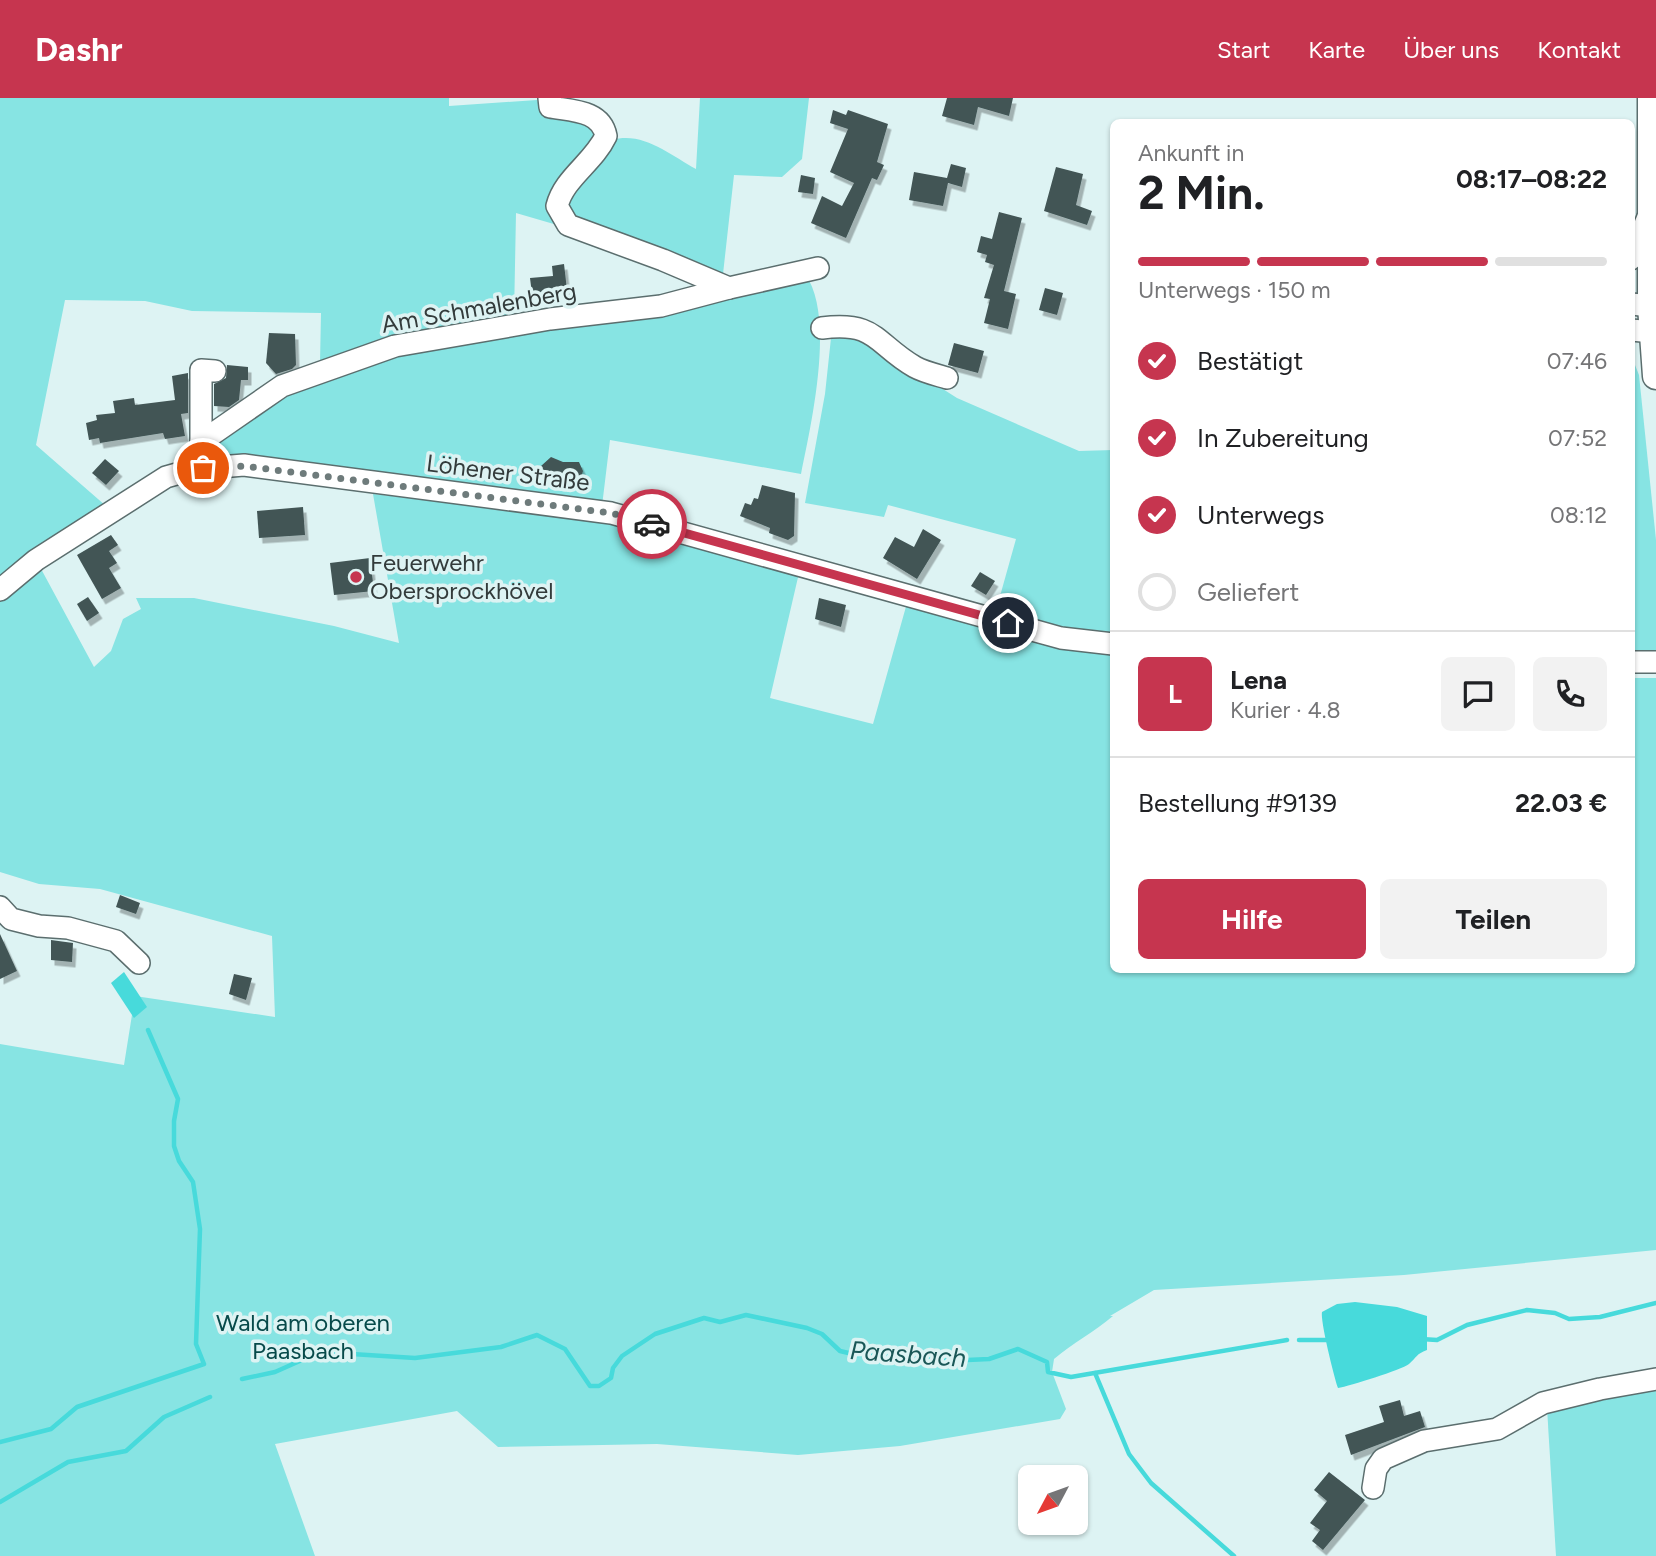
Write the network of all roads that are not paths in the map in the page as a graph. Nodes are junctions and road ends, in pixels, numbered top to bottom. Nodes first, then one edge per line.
1 (549, 98) edge
2 (1651, 98) edge
3 (1651, 208) junction
4 (1635, 250) edge
5 (818, 268) dead end
6 (729, 288) junction
7 (1642, 318) edge
8 (822, 328) dead end
9 (215, 371) dead end
10 (1656, 376) edge
11 (947, 378) dead end
12 (201, 442) junction
13 (203, 468) junction
14 (0, 590) edge
15 (1110, 644) edge
16 (1635, 662) edge
17 (1656, 662) edge
18 (0, 906) edge
19 (139, 963) dead end
20 (1656, 1379) edge
21 (1373, 1488) dead end

1 - 6 street
2 - 3 main road
3 - 4 street
3 - 7 main road
5 - 6 street, Am Schmalenberg
6 - 12 street, Am Schmalenberg
7 - 10 main road
8 - 11 street
9 - 12 street
12 - 13 street
13 - 14 street, Löhener Straße
13 - 15 street, Löhener Straße
16 - 17 street
18 - 19 street
20 - 21 street

